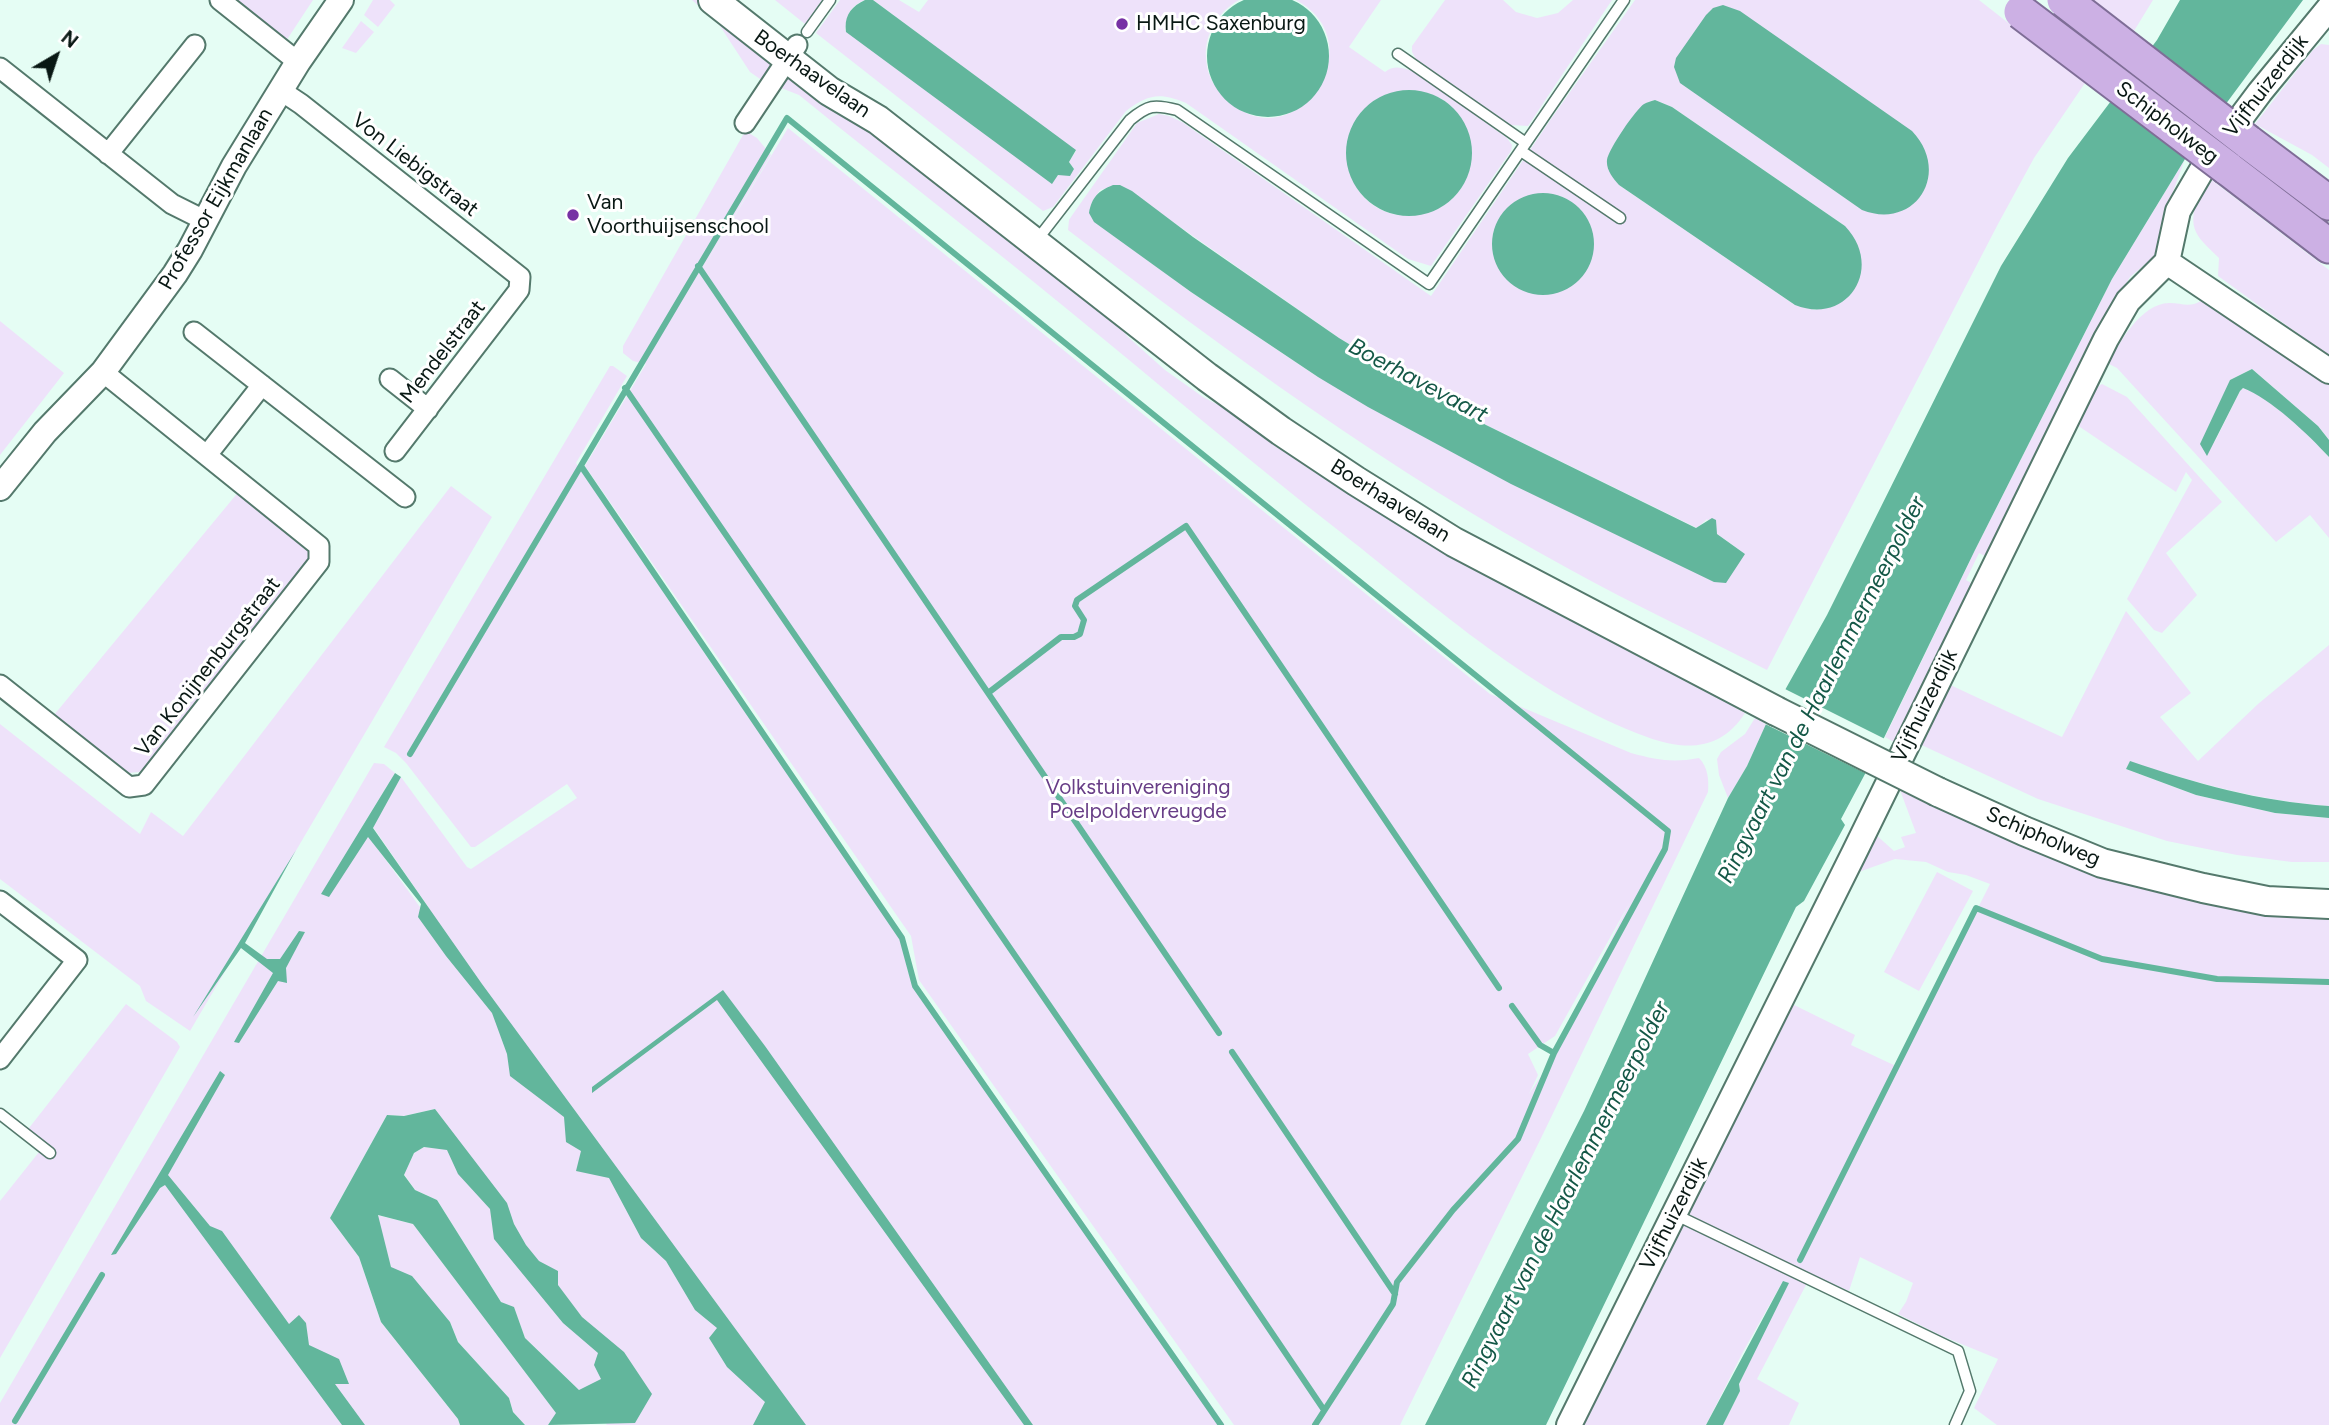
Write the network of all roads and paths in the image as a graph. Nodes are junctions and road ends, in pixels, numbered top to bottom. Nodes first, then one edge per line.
1 (220, 0) edge
2 (341, 0) edge
3 (713, 0) edge
4 (741, 0) edge
5 (830, 0) edge
6 (1624, 0) edge
7 (2064, 0) edge
8 (2013, 6) edge
9 (2327, 16) edge
10 (195, 45) dead end
11 (797, 45) junction
12 (1398, 54) dead end
13 (298, 62) junction
14 (0, 68) edge
15 (280, 90) junction
16 (746, 123) dead end
17 (1523, 147) junction
18 (108, 154) junction
19 (2329, 203) edge
20 (1620, 218) dead end
21 (206, 221) junction
22 (1042, 234) junction
23 (2329, 246) edge
24 (2167, 262) junction
25 (520, 277) joint
26 (194, 332) dead end
27 (2329, 371) edge
28 (103, 373) junction
29 (390, 379) dead end
30 (262, 385) junction
31 (428, 409) junction
32 (395, 451) dead end
33 (207, 455) junction
34 (0, 488) edge
35 (405, 497) dead end
36 (0, 685) edge
37 (1776, 710) joint
38 (0, 901) edge
39 (2329, 904) edge
40 (0, 1059) edge
41 (0, 1114) edge
42 (50, 1153) dead end
43 (1674, 1214) junction
44 (1569, 1425) edge
45 (1955, 1425) edge

1 - 13 street
2 - 13 street, Professor Eijkmanlaan
3 - 11 main road, Boerhaavelaan
4 - 11 main road, Boerhaavelaan
5 - 11 lane
6 - 17 lane
7 - 19 highway, Schipholweg, bridge
8 - 23 highway, Schipholweg, bridge
9 - 24 street, Vijfhuizerdijk
10 - 18 street
11 - 16 street
11 - 22 main road, Boerhaavelaan
12 - 17 lane
13 - 15 street, Professor Eijkmanlaan
14 - 18 street
15 - 21 street, Professor Eijkmanlaan
15 - 25 street, Von Liebigstraat
17 - 20 lane
17 - 22 lane
18 - 21 street
21 - 28 street, Professor Eijkmanlaan
22 - 37 main road, Boerhaavelaan
24 - 27 street
24 - 43 street, Vijfhuizerdijk
25 - 31 street, Mendelstraat
26 - 30 street
28 - 33 street, Van Konijnenburgstraat
28 - 34 street, Professor Eijkmanlaan
29 - 31 street
30 - 33 street
30 - 35 street
31 - 32 street, Mendelstraat
33 - 36 street, Van Konijnenburgstraat
37 - 39 main road, Schipholweg, bridge
38 - 40 street
41 - 42 lane
43 - 44 street, Vijfhuizerdijk
43 - 45 lane

